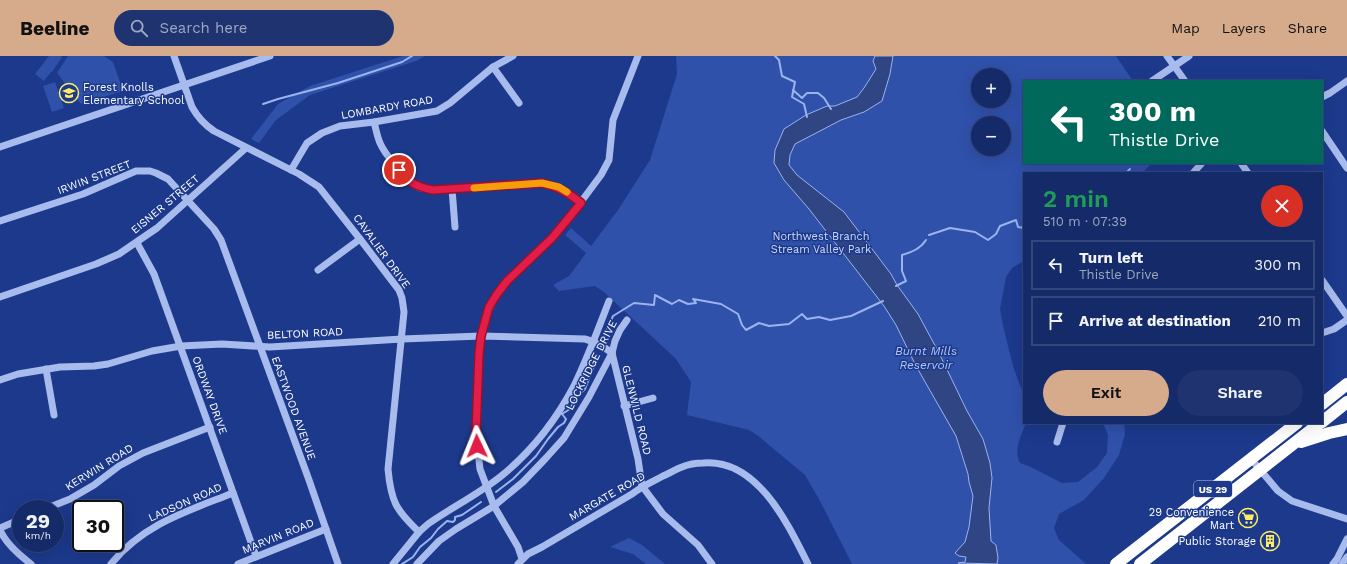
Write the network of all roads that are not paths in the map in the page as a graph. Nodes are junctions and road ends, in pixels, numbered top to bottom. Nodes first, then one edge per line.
1 (174, 56) edge
2 (270, 56) edge
3 (512, 56) edge
4 (638, 56) edge
5 (1167, 56) edge
6 (1189, 56) edge
7 (1174, 66) junction
8 (493, 67) junction
9 (1153, 80) edge
10 (1183, 80) edge
11 (1347, 81) edge
12 (184, 85) junction
13 (1323, 96) edge
14 (519, 103) dead end
15 (374, 122) junction
16 (1323, 132) edge
17 (0, 147) edge
18 (246, 148) junction
19 (1201, 164) edge
20 (1347, 168) edge
21 (291, 170) junction
22 (1194, 172) edge
23 (452, 189) junction
24 (189, 200) junction
25 (581, 203) junction
26 (0, 222) edge
27 (454, 227) dead end
28 (360, 239) junction
29 (137, 243) junction
30 (318, 270) dead end
31 (1323, 281) edge
32 (0, 297) edge
33 (608, 302) dead end
34 (1347, 316) edge
35 (627, 320) dead end
36 (1347, 320) edge
37 (1323, 333) edge
38 (481, 336) junction
39 (402, 339) junction
40 (593, 341) junction
41 (181, 346) junction
42 (260, 346) junction
43 (612, 353) junction
44 (46, 369) junction
45 (0, 380) edge
46 (1347, 384) edge
47 (653, 398) dead end
48 (1347, 402) edge
49 (1323, 403) edge
50 (624, 406) junction
51 (54, 415) dead end
52 (1323, 420) edge
53 (1063, 424) edge
54 (1296, 424) edge
55 (1319, 424) edge
56 (210, 427) junction
57 (1347, 430) edge
58 (1057, 442) dead end
59 (1294, 444) junction
60 (1251, 459) junction
61 (1260, 470) junction
62 (486, 486) junction
63 (642, 486) junction
64 (233, 492) junction
65 (64, 501) edge
66 (494, 506) junction
67 (1347, 519) edge
68 (12, 523) edge
69 (0, 529) edge
70 (326, 529) junction
71 (419, 532) junction
72 (1347, 539) edge
73 (256, 556) junction
74 (1347, 557) edge
75 (520, 561) edge
76 (31, 564) edge
77 (111, 564) edge
78 (238, 564) edge
79 (338, 564) edge
80 (393, 564) edge
81 (418, 564) edge
82 (712, 564) edge
83 (808, 564) edge
84 (1116, 564) edge
85 (1140, 564) edge
86 (1333, 564) edge
87 (1342, 564) edge

1 - 12 street, CAVALIER DRIVE
2 - 12 street
3 - 8 street, LOMBARDY ROAD
4 - 25 street
5 - 7 street
6 - 7 street
7 - 9 street
7 - 10 street
8 - 14 street
8 - 15 street, LOMBARDY ROAD
11 - 13 street
12 - 17 street
12 - 18 street, CAVALIER DRIVE
15 - 21 street, LOMBARDY ROAD
15 - 23 street
16 - 20 street
18 - 21 street, CAVALIER DRIVE
18 - 24 street, EISNER STREET
19 - 22 street
21 - 28 street, CAVALIER DRIVE
23 - 25 street
23 - 27 street
24 - 26 street, IRWIN STREET
24 - 29 street, EISNER STREET
24 - 42 street, EASTWOOD AVENUE
25 - 38 street
28 - 30 street
28 - 39 street, CAVALIER DRIVE
29 - 32 street, EISNER STREET
29 - 41 street, ORDWAY DRIVE
31 - 34 street
33 - 40 street, LOCKRIDGE DRIVE
35 - 43 street, LOCKRIDGE DRIVE
36 - 37 street
38 - 39 street, BELTON ROAD
38 - 40 street, BELTON ROAD
38 - 62 street
39 - 42 street, BELTON ROAD
39 - 71 street, CAVALIER DRIVE
40 - 43 street, BELTON ROAD
40 - 62 street, LOCKRIDGE DRIVE
41 - 42 street, BELTON ROAD
41 - 44 street, BELTON ROAD
41 - 56 street, ORDWAY DRIVE
42 - 70 street, EASTWOOD AVENUE
43 - 50 street, GLENWILD ROAD
43 - 66 street, LOCKRIDGE DRIVE
44 - 45 street, BELTON ROAD
44 - 51 street
46 - 49 highway
47 - 50 street
48 - 52 highway, US 29
50 - 63 street, GLENWILD ROAD
53 - 58 street
54 - 60 highway, US 29
55 - 59 highway, US 29
56 - 64 street, ORDWAY DRIVE
56 - 65 street, KERWIN ROAD
57 - 59 highway
59 - 61 highway, US 29
60 - 61 street
60 - 84 highway, US 29
61 - 67 street
61 - 85 highway, US 29
62 - 66 street
62 - 71 street, LOCKRIDGE DRIVE
63 - 75 street, MARGATE ROAD
63 - 82 street, GLENWILD ROAD
63 - 83 street, MARGATE ROAD
64 - 73 street, ORDWAY DRIVE
64 - 77 street, LADSON ROAD
66 - 75 street
66 - 81 street, LOCKRIDGE DRIVE
68 - 69 street
69 - 76 street
70 - 73 street, MARVIN ROAD
70 - 79 street, EASTWOOD AVENUE
71 - 80 street, LOCKRIDGE DRIVE
72 - 86 street
73 - 78 street, MARVIN ROAD
74 - 87 street

